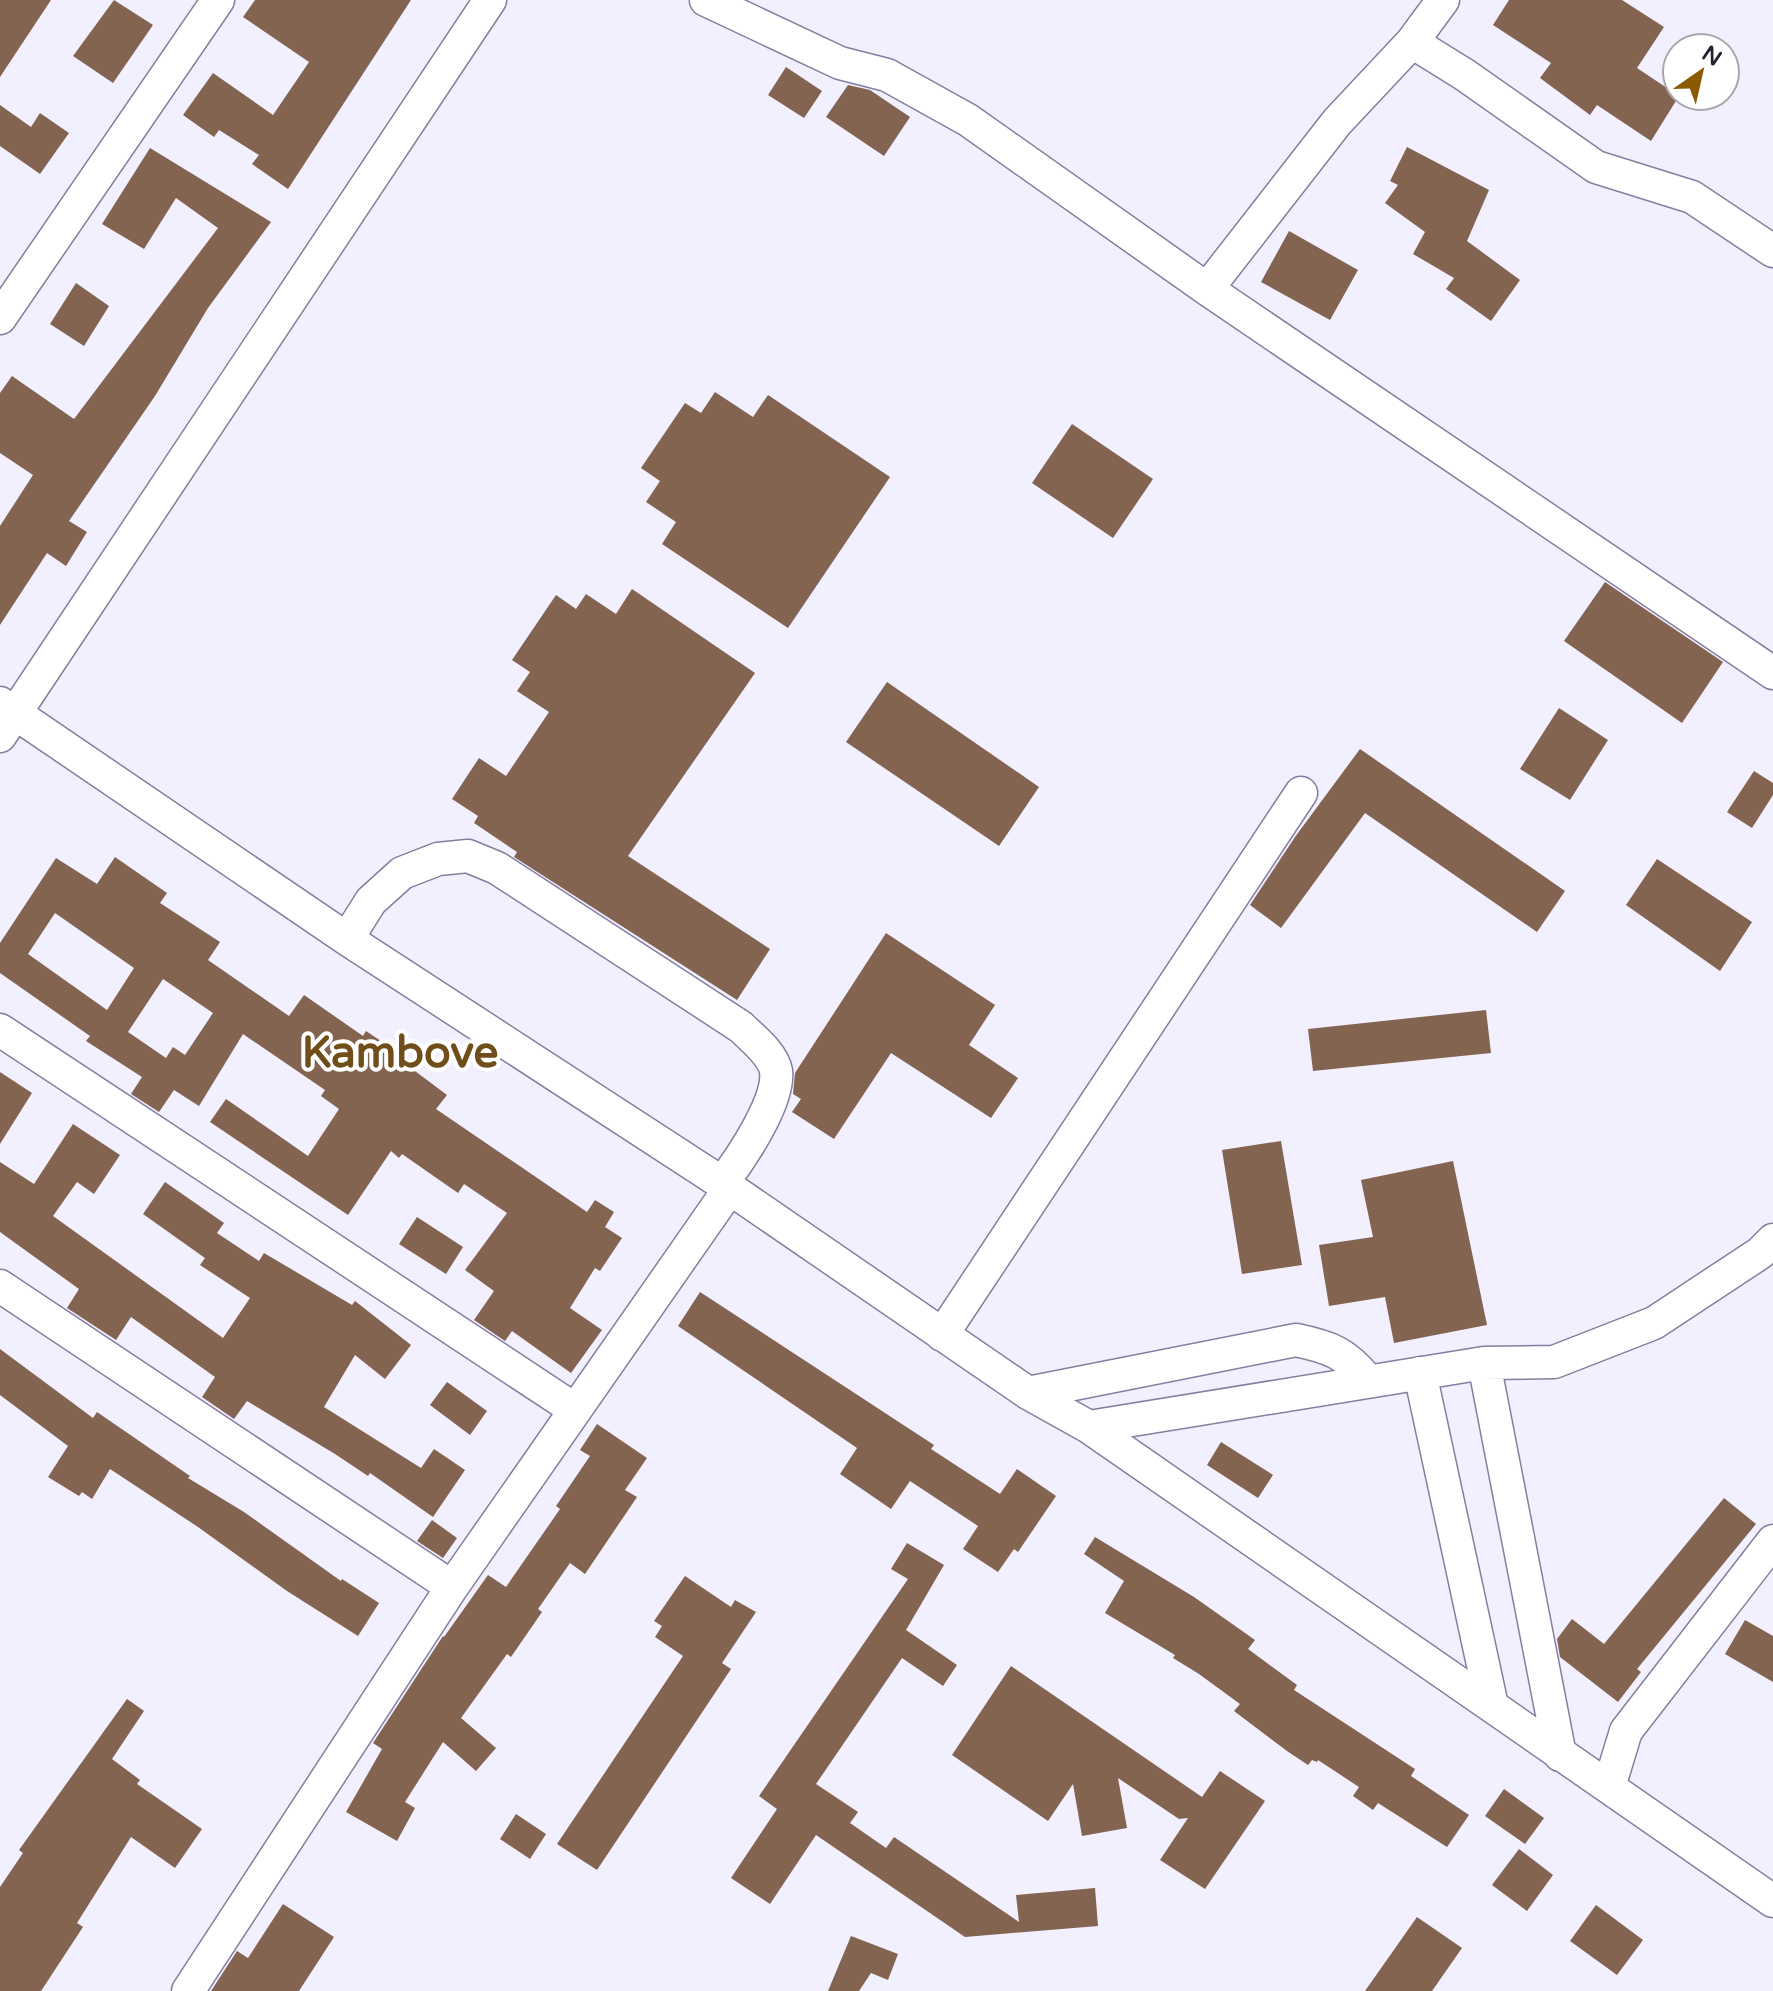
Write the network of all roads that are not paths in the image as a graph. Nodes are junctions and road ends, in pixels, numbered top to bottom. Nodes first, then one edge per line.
1 (218, 0) edge
2 (490, 0) edge
3 (706, 0) edge
4 (1443, 0) edge
5 (1412, 42) junction
6 (1773, 251) edge
7 (1207, 289) junction
8 (0, 318) edge
9 (1773, 673) edge
10 (4, 718) edge
11 (1301, 793) dead end
12 (347, 939) junction
13 (0, 1030) edge
14 (726, 1186) junction
15 (1773, 1240) edge
16 (0, 1286) edge
17 (942, 1335) junction
18 (1484, 1363) junction
19 (1420, 1373) junction
20 (1368, 1381) junction
21 (1028, 1393) junction
22 (574, 1409) junction
23 (1089, 1427) junction
24 (1773, 1541) edge
25 (452, 1587) junction
26 (1492, 1706) junction
27 (1560, 1755) junction
28 (1609, 1787) junction
29 (1773, 1901) edge
30 (188, 1991) edge

1 - 8 street
2 - 10 street
3 - 7 street
4 - 5 street
5 - 6 street
5 - 7 street
7 - 9 street
10 - 12 street
11 - 17 street
12 - 14 street
12 - 14 street
13 - 22 street
14 - 17 street
14 - 22 street
15 - 18 street
16 - 25 street
17 - 21 street
18 - 19 street
18 - 27 street
19 - 20 street
19 - 26 street
20 - 21 street
20 - 23 street
21 - 23 street
22 - 25 street
23 - 26 street
24 - 28 street
25 - 30 street
26 - 27 street
27 - 28 street
28 - 29 street

